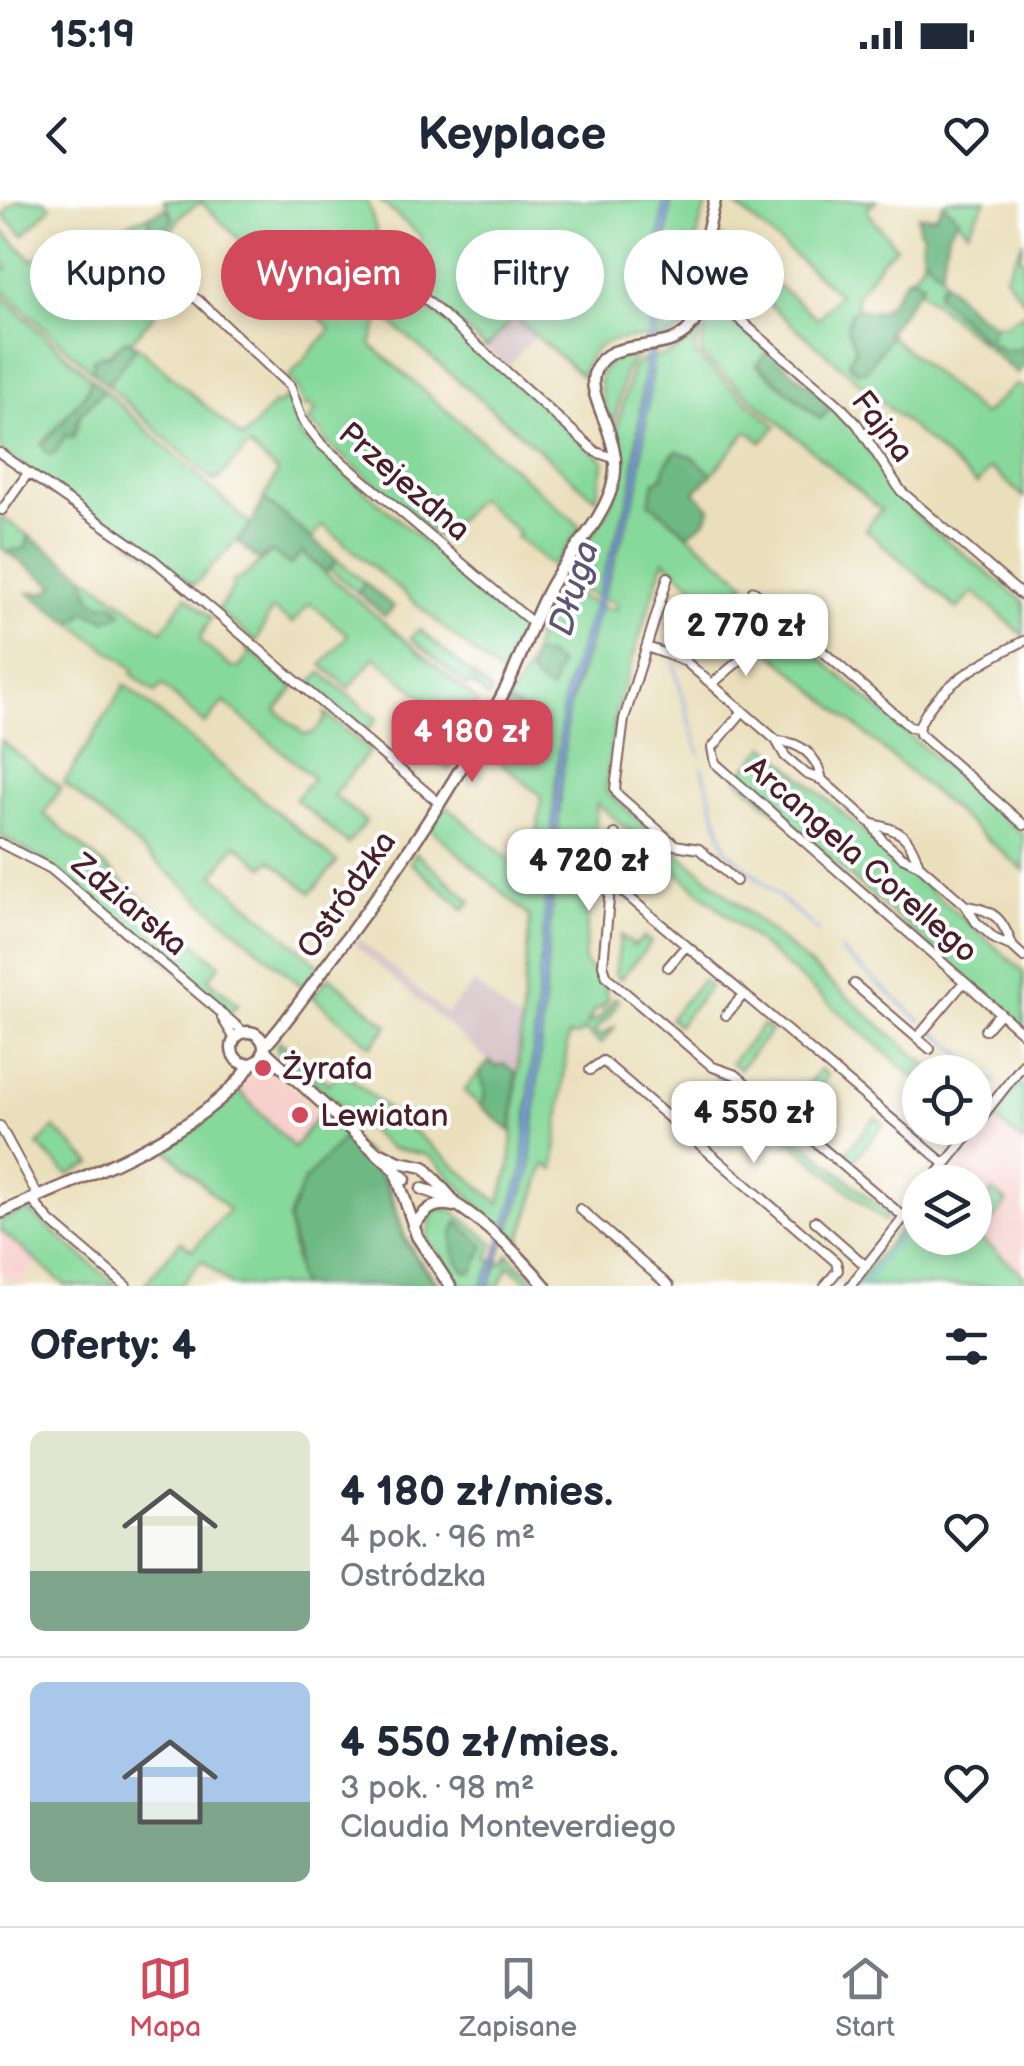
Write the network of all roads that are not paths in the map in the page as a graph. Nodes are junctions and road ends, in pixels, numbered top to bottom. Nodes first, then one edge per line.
1 (715, 200) edge
2 (707, 230) edge
3 (201, 303) edge
4 (436, 309) edge
5 (695, 320) edge
6 (739, 320) edge
7 (0, 453) edge
8 (616, 459) junction
9 (28, 472) junction
10 (2, 510) edge
11 (668, 577) dead end
12 (752, 591) dead end
13 (1024, 596) edge
14 (534, 624) junction
15 (1024, 640) edge
16 (756, 646) dead end
17 (646, 647) junction
18 (712, 684) junction
19 (743, 711) junction
20 (919, 731) junction
21 (776, 740) junction
22 (822, 780) junction
23 (438, 802) junction
24 (872, 824) junction
25 (1024, 825) edge
26 (616, 834) dead end
27 (0, 843) edge
28 (919, 865) junction
29 (736, 881) dead end
30 (611, 882) junction
31 (966, 906) junction
32 (686, 946) junction
33 (1013, 947) junction
34 (1024, 957) edge
35 (668, 967) dead end
36 (964, 982) junction
37 (854, 984) dead end
38 (744, 994) junction
39 (1000, 1013) junction
40 (726, 1015) dead end
41 (985, 1030) dead end
42 (1024, 1034) edge
43 (239, 1036) junction
44 (917, 1038) junction
45 (930, 1049) dead end
46 (256, 1053) junction
47 (1024, 1063) edge
48 (590, 1070) dead end
49 (992, 1104) edge
50 (0, 1126) edge
51 (960, 1145) edge
52 (378, 1151) junction
53 (945, 1164) joint
54 (412, 1166) junction
55 (394, 1170) junction
56 (429, 1173) junction
57 (413, 1185) junction
58 (35, 1198) junction
59 (405, 1199) junction
60 (460, 1207) junction
61 (580, 1209) dead end
62 (0, 1212) edge
63 (902, 1215) edge
64 (902, 1220) edge
65 (814, 1222) dead end
66 (412, 1223) junction
67 (866, 1266) junction
68 (126, 1286) edge
69 (450, 1286) edge
70 (545, 1286) edge
71 (669, 1286) edge
72 (825, 1286) edge
73 (850, 1286) edge

1 - 2 street
3 - 14 street, Przejezdna
4 - 8 street
5 - 8 street
6 - 13 street, Fajna
7 - 9 street
8 - 14 street, Ostródzka
9 - 10 street
9 - 23 street
11 - 17 street
12 - 20 street
14 - 23 street, Ostródzka
15 - 20 street
16 - 18 street
17 - 18 street
17 - 29 street
18 - 19 street
19 - 21 street
19 - 36 street, Arcangela Corellego
20 - 25 street
21 - 22 street
21 - 22 street
22 - 24 street
23 - 46 street, Ostródzka
24 - 28 street
24 - 28 street
26 - 30 street
27 - 43 street, Zdziarska
28 - 31 street
30 - 32 street
30 - 63 street
31 - 33 street
31 - 33 street
32 - 35 street
32 - 38 street
33 - 34 street
36 - 39 street, Arcangela Corellego
36 - 44 street
37 - 44 street
38 - 40 street
38 - 53 street
39 - 41 street
39 - 42 street, Arcangela Corellego
43 - 46 street
43 - 46 street
44 - 45 street
46 - 52 street
46 - 58 street
47 - 49 street
48 - 72 street
50 - 58 street
51 - 53 street
52 - 54 street
52 - 55 street
54 - 56 street
54 - 57 street
55 - 57 street
55 - 59 street
56 - 57 street
56 - 60 street
57 - 59 street
57 - 60 street
57 - 66 street
58 - 62 street
58 - 68 street
59 - 66 street
60 - 66 street
60 - 70 street
61 - 71 street
64 - 67 street
65 - 67 street
66 - 69 street
67 - 73 street

